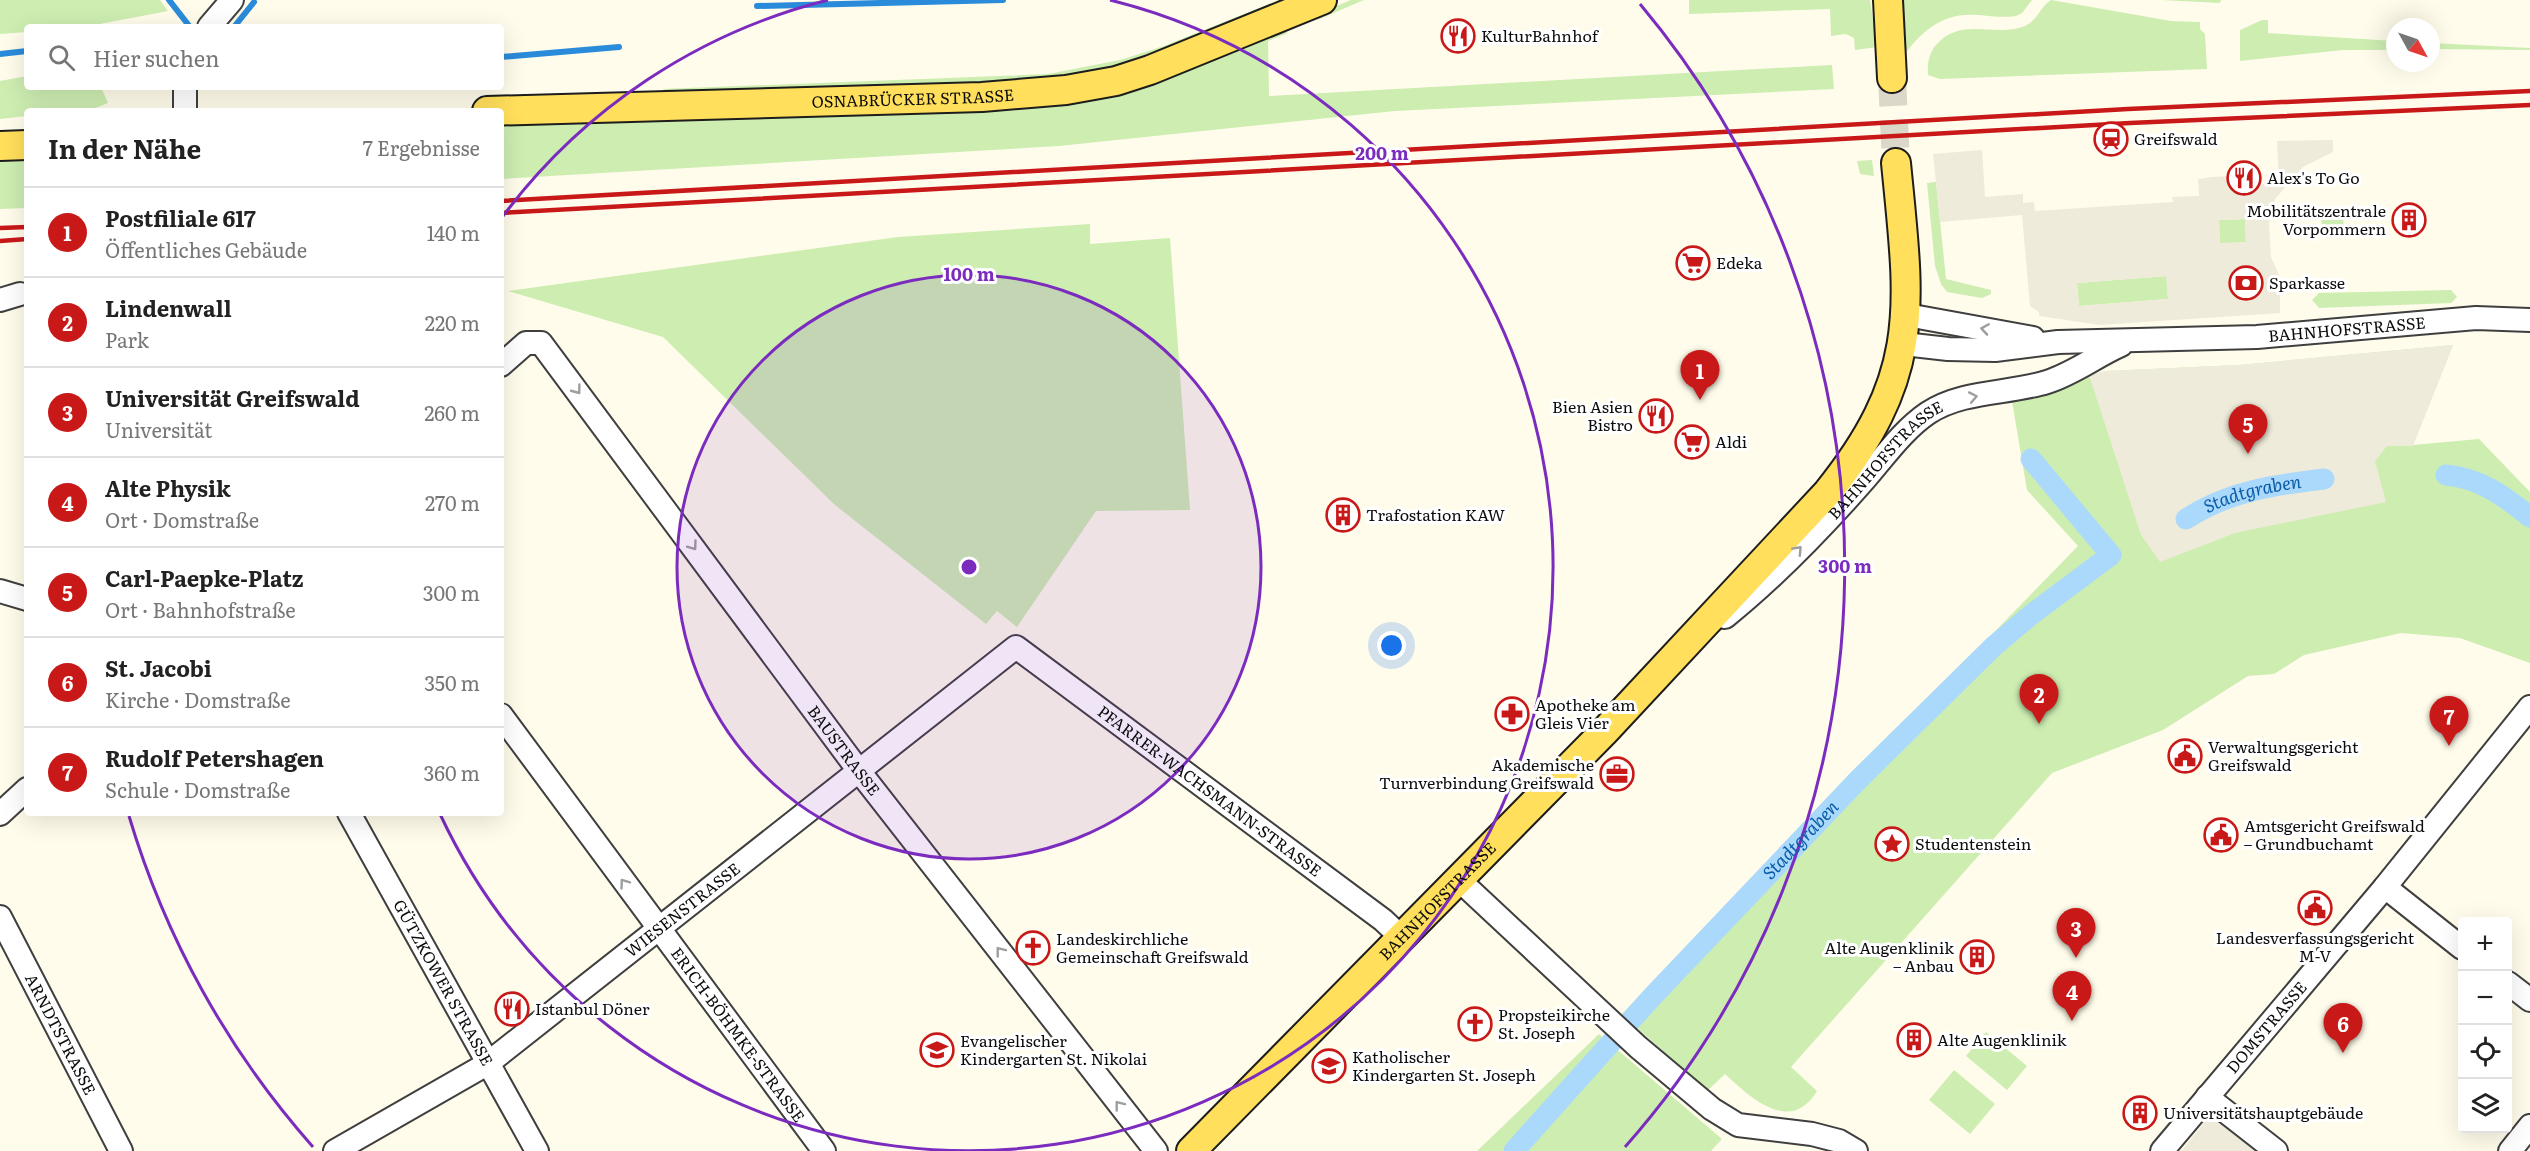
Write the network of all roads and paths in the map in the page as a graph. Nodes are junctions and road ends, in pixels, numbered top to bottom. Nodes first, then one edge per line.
1 (232, 0) edge
2 (1322, 0) edge
3 (1888, 0) edge
4 (212, 24) edge
5 (1892, 78) tunnel mouth
6 (185, 90) edge
7 (185, 108) edge
8 (504, 111) edge
9 (24, 145) edge
10 (0, 146) edge
11 (1896, 163) tunnel mouth
12 (1907, 315) junction
13 (2530, 320) edge
14 (2058, 342) junction
15 (2127, 342) junction
16 (1904, 344) junction
17 (504, 362) edge
18 (0, 591) edge
19 (24, 598) edge
20 (1016, 647) joint
21 (1683, 649) junction
22 (2530, 707) edge
23 (504, 719) edge
24 (859, 771) junction
25 (24, 792) edge
26 (0, 814) edge
27 (351, 816) edge
28 (1458, 879) junction
29 (2385, 887) junction
30 (0, 917) edge
31 (658, 931) junction
32 (1401, 937) junction
33 (2458, 944) edge
34 (2512, 986) edge
35 (2530, 1000) edge
36 (487, 1064) junction
37 (2207, 1097) junction
38 (2530, 1126) edge
39 (121, 1151) edge
40 (335, 1151) edge
41 (537, 1151) edge
42 (824, 1151) edge
43 (1155, 1151) edge
44 (1191, 1151) edge
45 (1856, 1151) edge
46 (2162, 1151) edge
47 (2276, 1151) edge
48 (2510, 1151) edge

1 - 4 street
2 - 8 main road, OSNABRÜCKER STRASSE
3 - 5 main road
6 - 7 street
9 - 10 main road
11 - 12 main road
14 -> 12 street, BAHNHOFSTRASSE
12 - 16 main road, BAHNHOFSTRASSE
13 - 15 street, BAHNHOFSTRASSE
14 - 15 street, BAHNHOFSTRASSE
14 - 16 street, BAHNHOFSTRASSE
21 -> 15 street, BAHNHOFSTRASSE
16 - 21 main road, BAHNHOFSTRASSE
17 -> 24 street, BAUSTRASSE
18 - 19 street
20 - 24 street, WIESENSTRASSE
20 - 32 street, PFARRER-WACHSMANN-STRASSE
21 - 28 main road, BAHNHOFSTRASSE
22 - 29 street, DOMSTRASSE
31 -> 23 street, ERICH-BÖHMKE-STRASSE
24 - 31 street, WIESENSTRASSE
43 -> 24 street, BAUSTRASSE
25 - 26 street
27 - 36 street, GÜTZKOWER STRASSE
28 - 32 main road, BAHNHOFSTRASSE
28 - 45 street
29 - 33 street
29 - 37 street, DOMSTRASSE
30 - 39 street, ARNDTSTRASSE
31 - 36 street, WIESENSTRASSE
31 - 42 street, ERICH-BÖHMKE-STRASSE
32 - 44 main road, BAHNHOFSTRASSE
34 - 35 street
36 - 40 street, WIESENSTRASSE
36 - 41 street, GÜTZKOWER STRASSE
37 - 46 street, DOMSTRASSE
37 - 47 street
38 - 48 street

